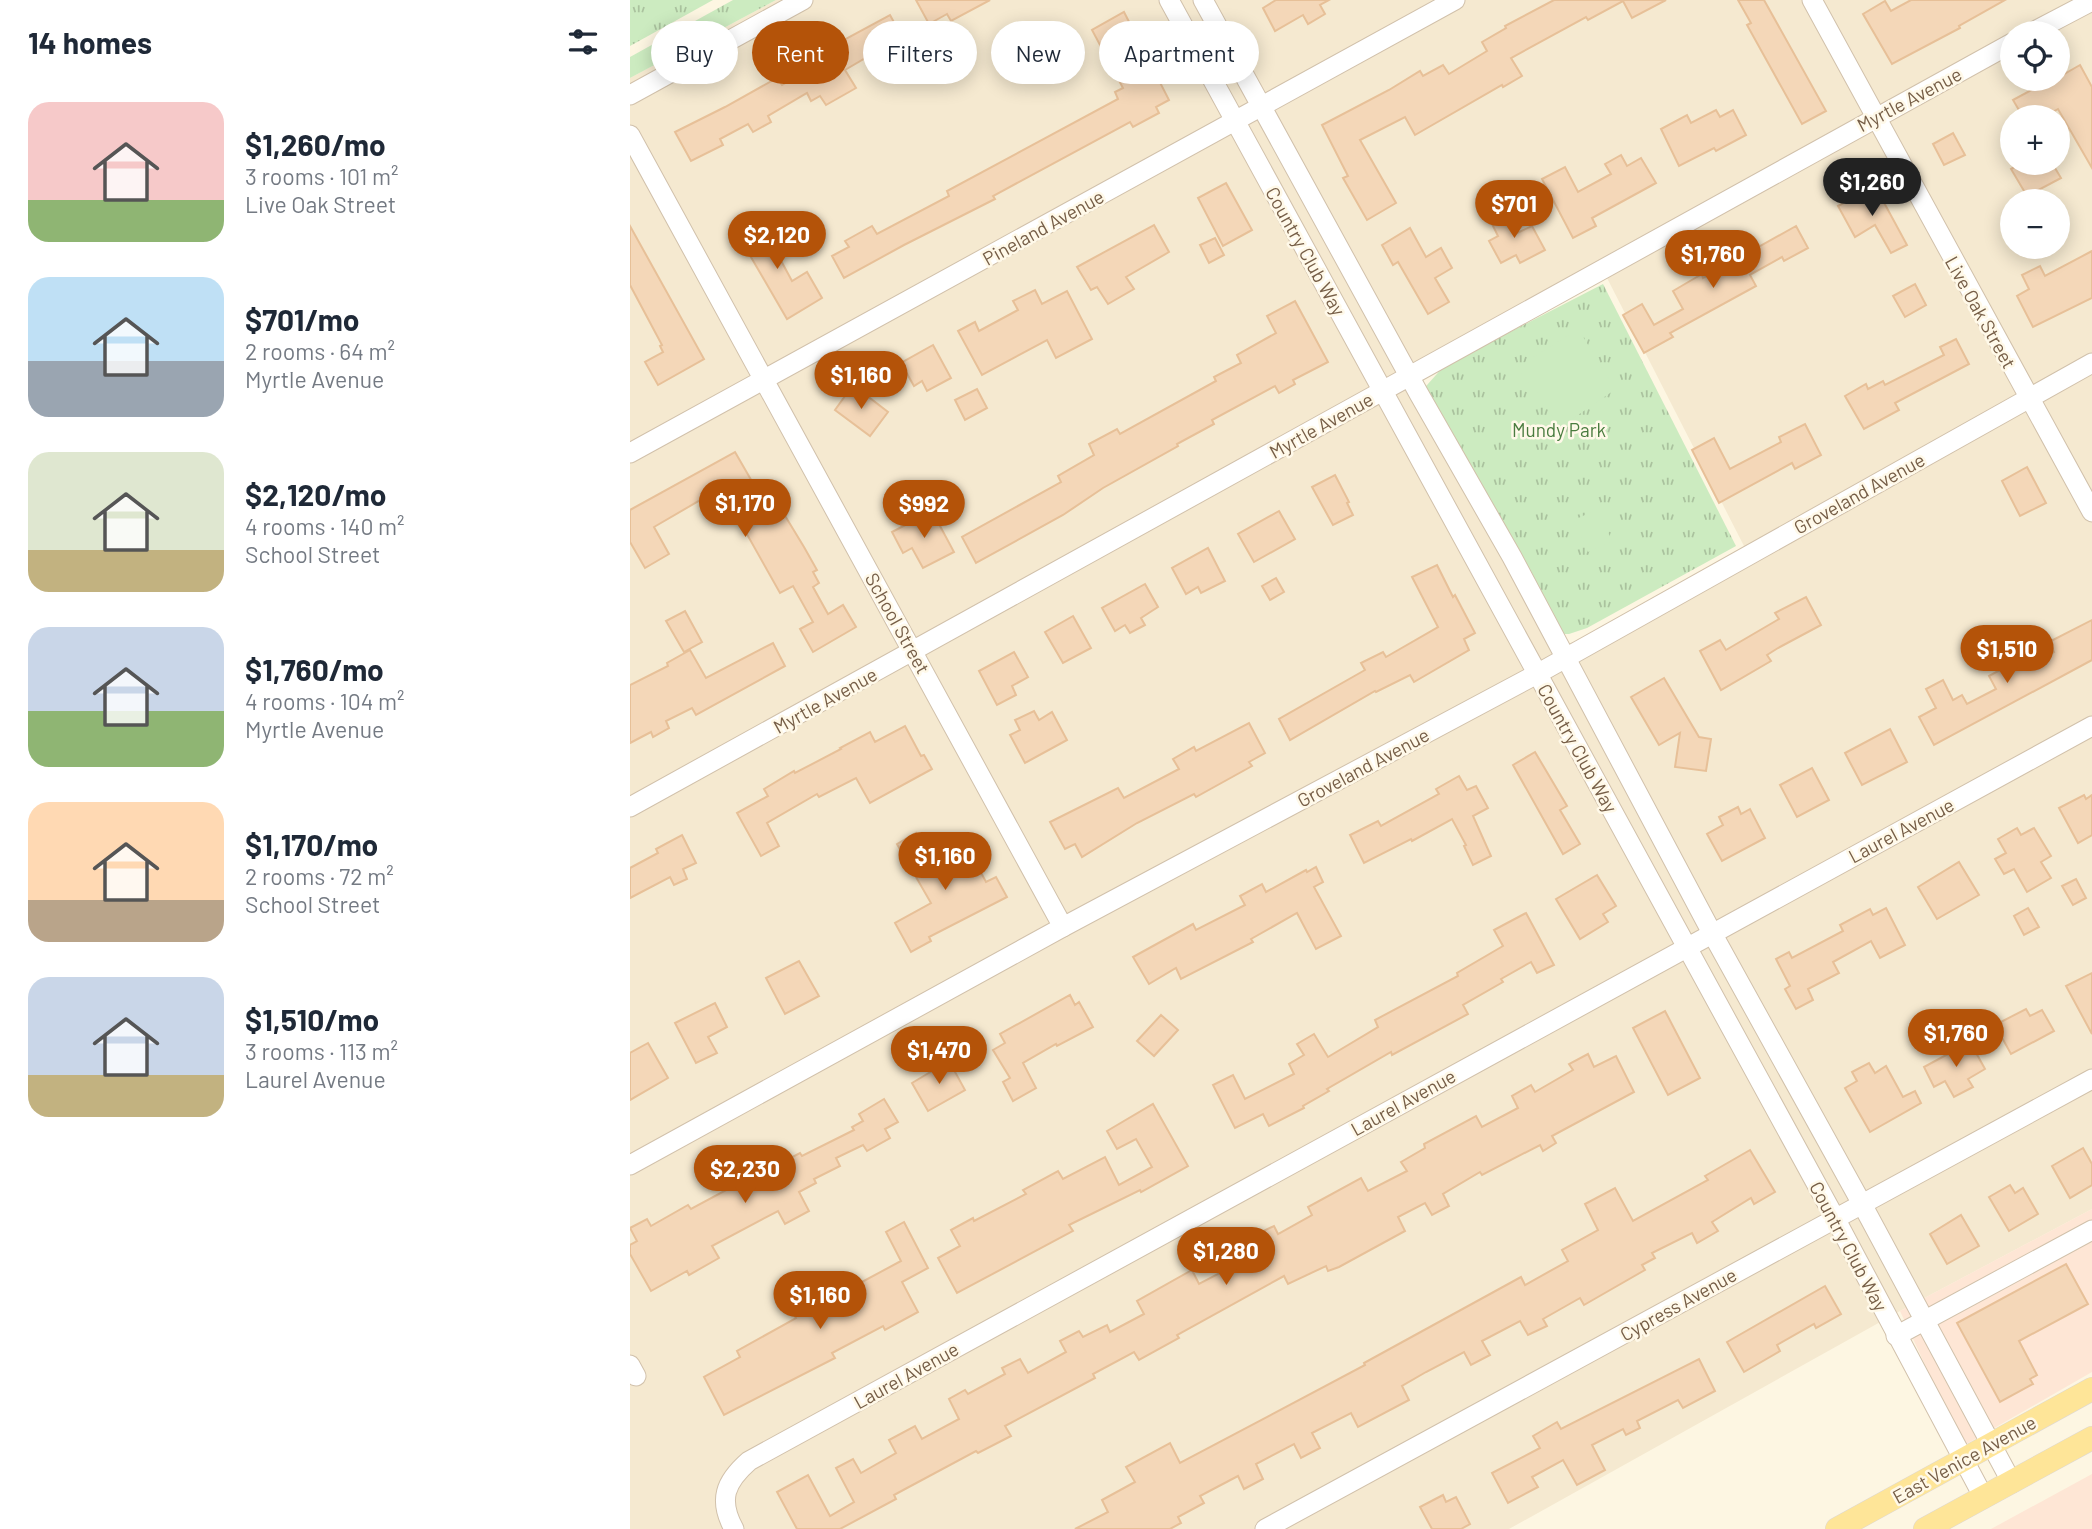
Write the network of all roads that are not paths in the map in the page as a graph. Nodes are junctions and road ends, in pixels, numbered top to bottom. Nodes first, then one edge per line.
1 (803, 0) edge
2 (1169, 0) edge
3 (1203, 0) edge
4 (1455, 0) edge
5 (1812, 0) edge
6 (2092, 1) edge
7 (2054, 21) edge
8 (2000, 50) edge
9 (630, 95) edge
10 (1262, 106) junction
11 (1875, 118) junction
12 (1235, 121) junction
13 (630, 135) edge
14 (2092, 363) edge
15 (1409, 376) junction
16 (763, 379) junction
17 (1383, 391) junction
18 (2028, 397) junction
19 (630, 453) edge
20 (2092, 512) edge
21 (1502, 539) junction
22 (1472, 556) junction
23 (914, 651) junction
24 (1567, 658) junction
25 (1537, 674) junction
26 (2092, 726) edge
27 (630, 807) edge
28 (1063, 927) junction
29 (1712, 933) junction
30 (1687, 946) junction
31 (2092, 1079) edge
32 (630, 1166) edge
33 (1862, 1204) junction
34 (1835, 1218) junction
35 (2092, 1230) edge
36 (1924, 1321) junction
37 (1896, 1336) junction
38 (2092, 1390) edge
39 (2092, 1438) edge
40 (1991, 1444) junction
41 (1964, 1460) junction
42 (2012, 1483) junction
43 (1984, 1498) junction
44 (734, 1529) edge
45 (1265, 1529) edge
46 (1837, 1529) edge
47 (1925, 1529) edge

1 - 9 street
2 - 12 street, Country Club Way
3 - 10 street, Country Club Way
4 - 10 street, Pineland Avenue
5 - 11 street, Live Oak Street
6 - 7 street
8 - 11 street, Myrtle Avenue
10 - 12 street, Pineland Avenue
10 - 15 street, Country Club Way
11 - 15 street, Myrtle Avenue
11 - 18 street, Live Oak Street
12 - 16 street, Pineland Avenue
12 - 17 street, Country Club Way
13 - 16 street, School Street
14 - 18 street, Groveland Avenue
15 - 17 street, Myrtle Avenue
15 - 21 street, Country Club Way
16 - 19 street, Pineland Avenue
16 - 23 street, School Street
17 - 22 street, Country Club Way
17 - 23 street, Myrtle Avenue
18 - 20 street, Live Oak Street
18 - 24 street, Groveland Avenue
21 - 22 street
21 - 24 street, Country Club Way
22 - 25 street, Country Club Way
23 - 27 street, Myrtle Avenue
23 - 28 street, School Street
24 - 25 street, Groveland Avenue
24 - 29 street, Country Club Way
25 - 28 street, Groveland Avenue
25 - 30 street, Country Club Way
26 - 29 street, Laurel Avenue
28 - 32 street, Groveland Avenue
29 - 30 street, Laurel Avenue
29 - 33 street, Country Club Way
30 - 34 street, Country Club Way
30 - 44 street, Laurel Avenue
31 - 33 street, Cypress Avenue
33 - 34 street, Cypress Avenue
33 - 36 street, Country Club Way
34 - 37 street, Country Club Way
34 - 45 street, Cypress Avenue
35 - 36 street
36 - 37 street
36 - 40 street, Country Club Way
37 - 41 street, Country Club Way
38 - 40 main road, East Venice Avenue
39 - 42 main road
40 - 41 main road, East Venice Avenue
40 - 42 street, Country Club Way
41 - 43 street, Country Club Way
41 - 46 main road, East Venice Avenue
42 - 43 main road
43 - 47 main road

